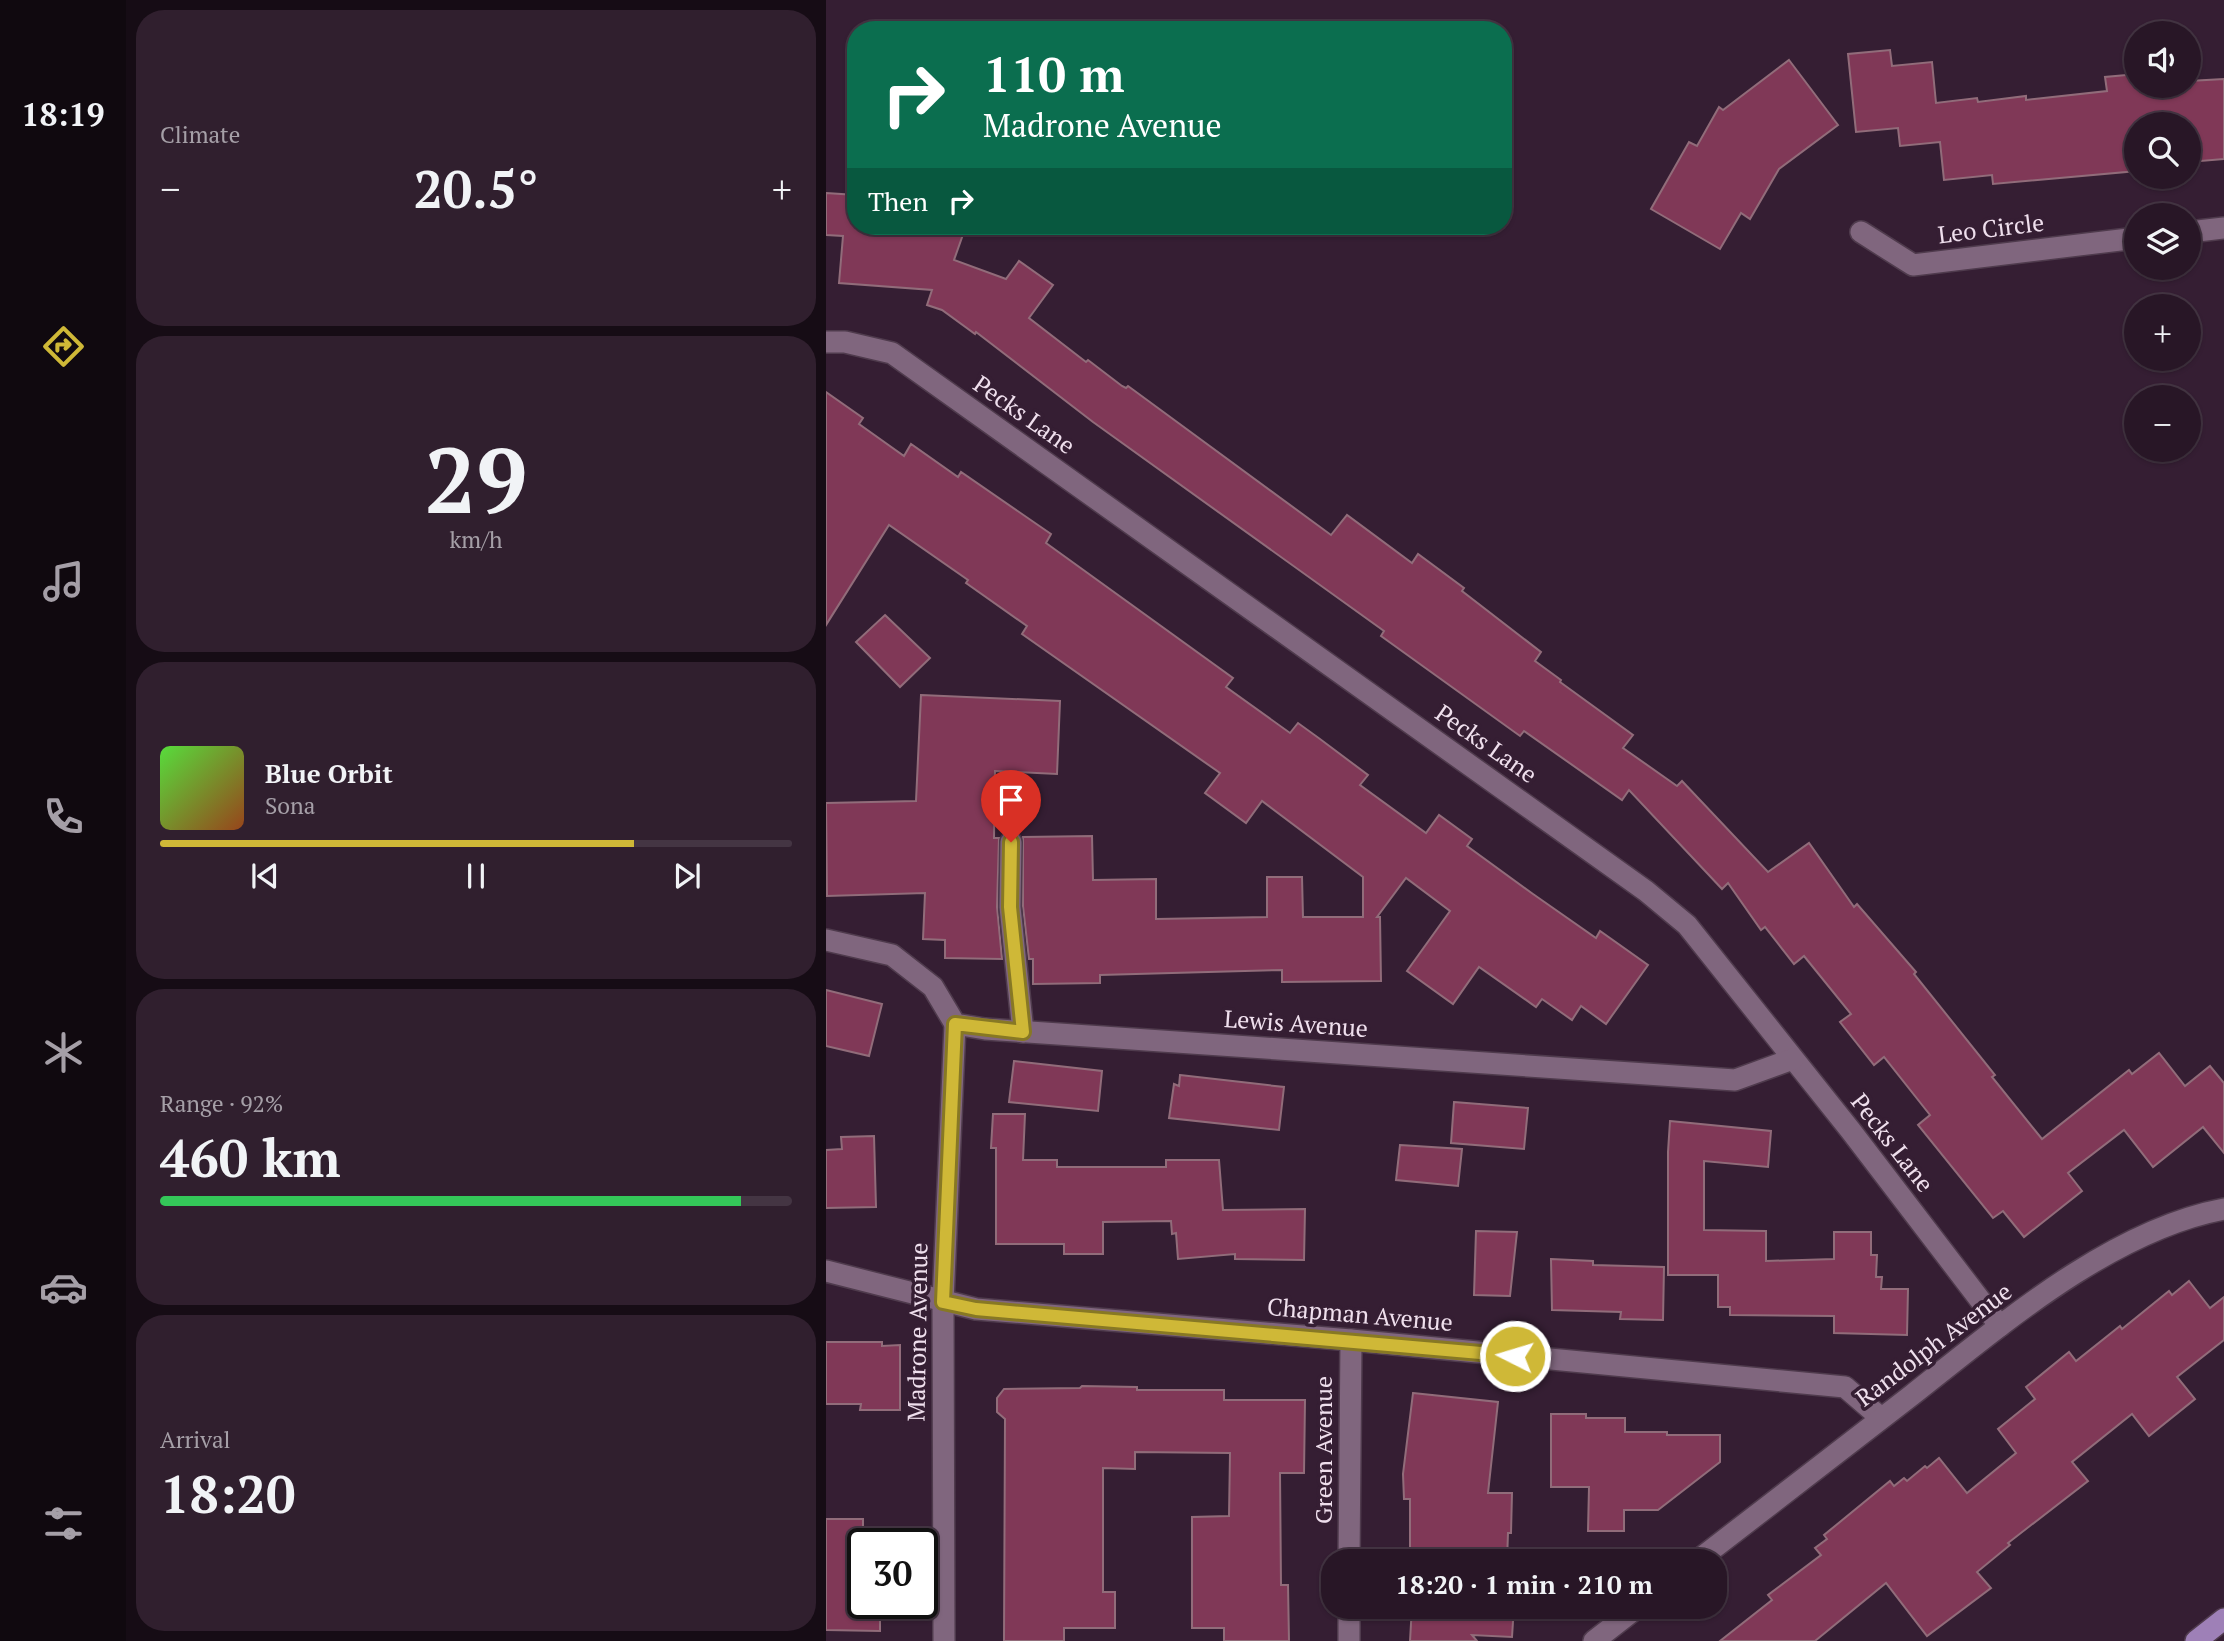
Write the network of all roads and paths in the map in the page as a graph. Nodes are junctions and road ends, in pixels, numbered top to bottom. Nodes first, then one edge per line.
1 (2224, 228) edge
2 (2201, 231) edge
3 (1861, 232) dead end
4 (2124, 240) edge
5 (826, 342) edge
6 (1011, 842) dead end
7 (826, 940) edge
8 (955, 1024) junction
9 (1023, 1032) junction
10 (1793, 1059) junction
11 (2224, 1209) edge
12 (826, 1271) edge
13 (943, 1302) junction
14 (2000, 1326) junction
15 (1351, 1340) junction
16 (1881, 1418) junction
17 (1349, 1549) edge
18 (1712, 1549) edge
19 (1349, 1619) edge
20 (1622, 1619) edge
21 (2224, 1619) edge
22 (944, 1641) edge
23 (1349, 1641) edge
24 (1594, 1641) edge
25 (2196, 1641) edge

1 - 2 street
3 - 4 street, Leo Circle
5 - 10 street, Pecks Lane
6 - 9 street
7 - 8 street
8 - 9 street, Lewis Avenue
8 - 13 street, Madrone Avenue
9 - 10 street, Lewis Avenue
10 - 14 street, Pecks Lane
11 - 14 street, Randolph Avenue
12 - 13 street, Chapman Avenue
13 - 15 street, Chapman Avenue
13 - 22 street, Madrone Avenue
14 - 16 street, Randolph Avenue
15 - 16 street, Chapman Avenue
15 - 17 street, Green Avenue
16 - 18 street, Randolph Avenue
19 - 23 street
20 - 24 street
21 - 25 main road

